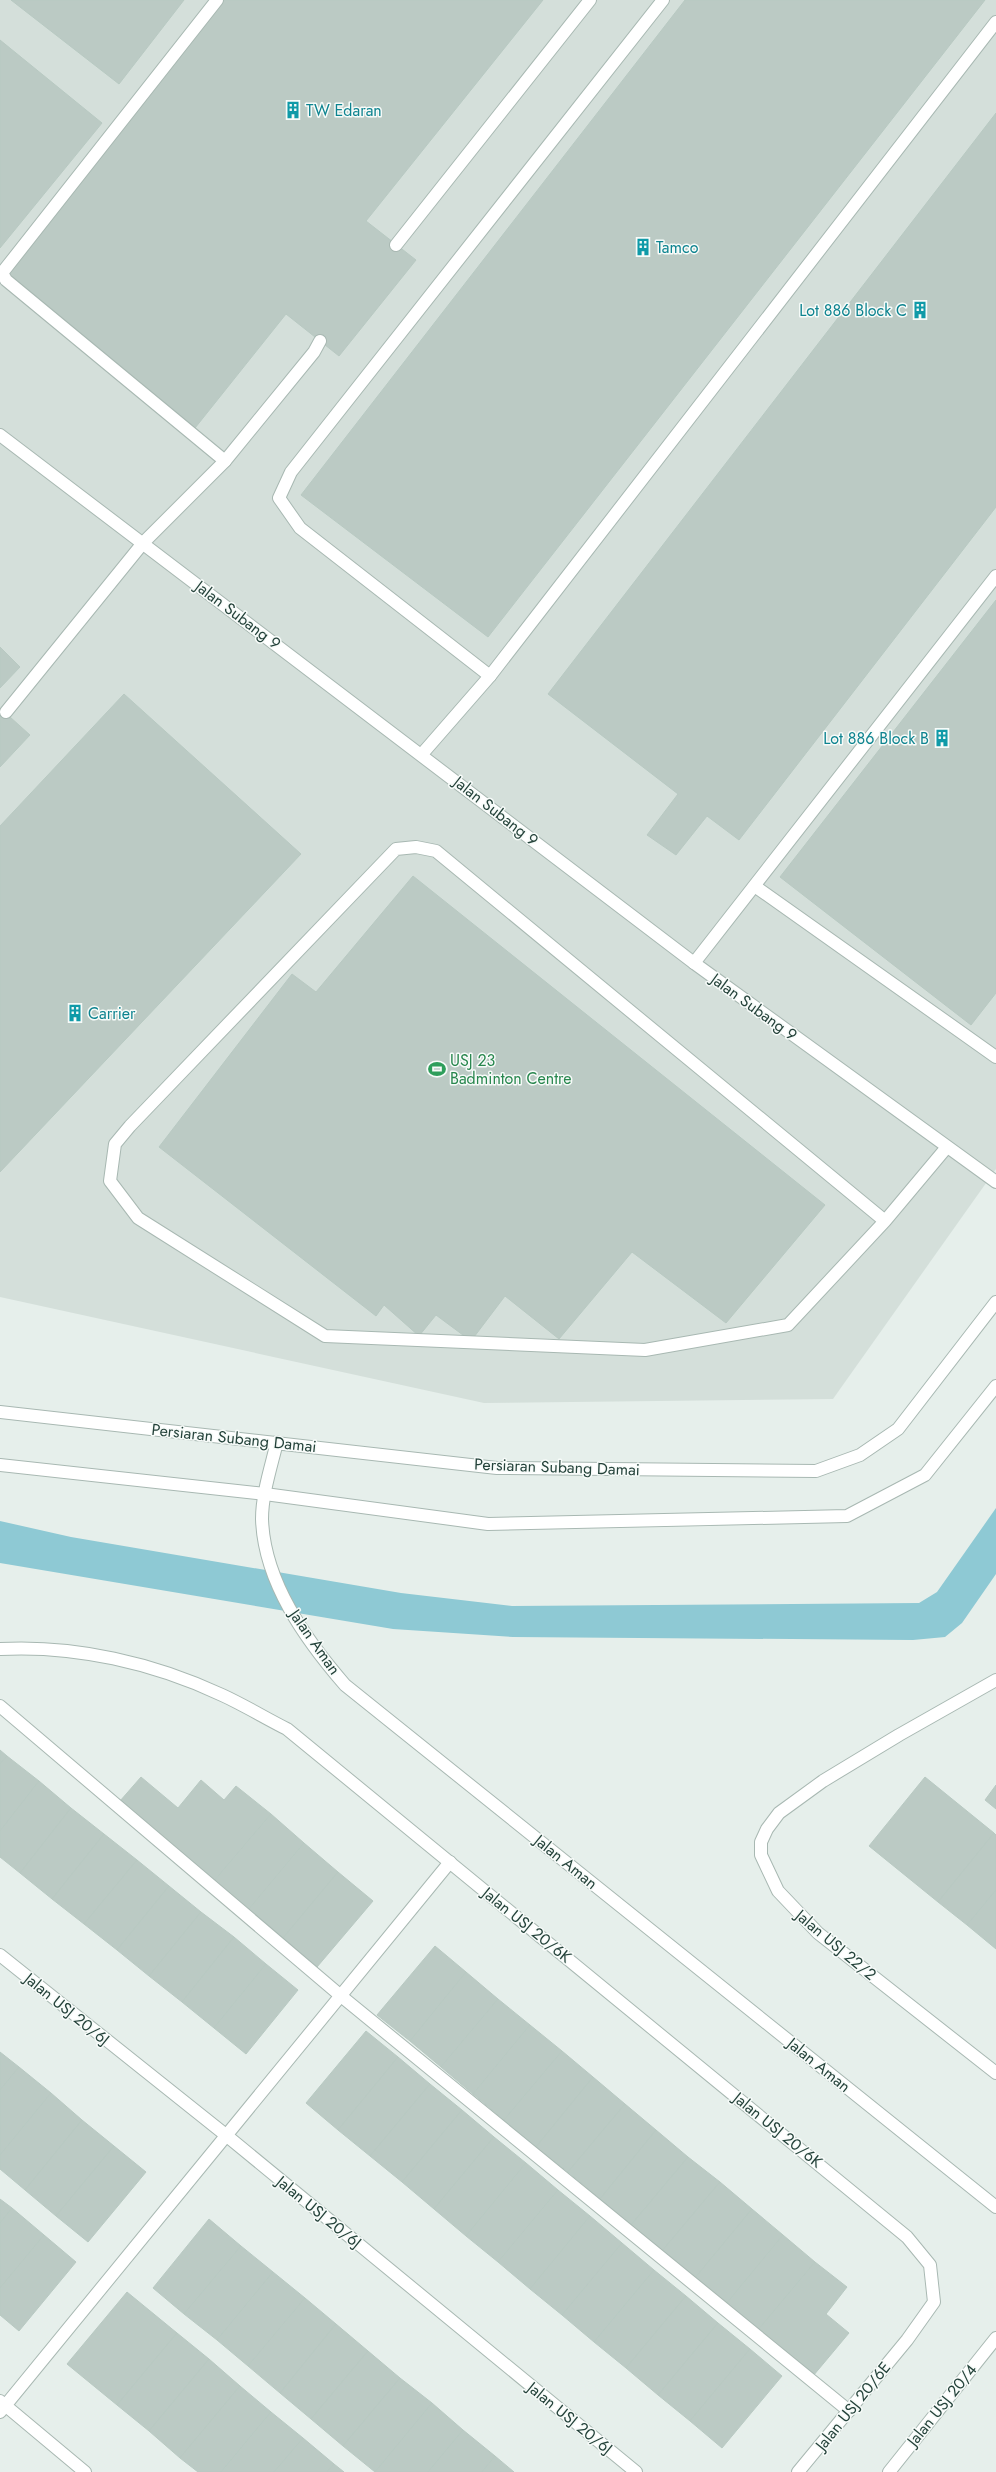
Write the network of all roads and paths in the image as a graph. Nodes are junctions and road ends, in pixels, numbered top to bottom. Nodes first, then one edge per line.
1 (218, 0) edge
2 (590, 0) edge
3 (663, 0) edge
4 (996, 22) edge
5 (396, 245) dead end
6 (320, 341) dead end
7 (0, 435) edge
8 (225, 461) junction
9 (143, 543) junction
10 (996, 576) edge
11 (490, 676) junction
12 (6, 712) dead end
13 (422, 754) junction
14 (756, 887) junction
15 (694, 964) junction
16 (996, 1057) edge
17 (947, 1147) junction
18 (996, 1182) edge
19 (885, 1221) junction
20 (996, 1302) edge
21 (996, 1386) edge
22 (0, 1412) edge
23 (277, 1442) junction
24 (0, 1465) edge
25 (265, 1494) junction
26 (0, 1649) edge
27 (996, 1680) edge
28 (0, 1706) edge
29 (450, 1862) junction
30 (0, 1955) edge
31 (341, 1996) junction
32 (996, 2073) edge
33 (227, 2136) junction
34 (996, 2208) edge
35 (996, 2338) edge
36 (907, 2340) joint
37 (2, 2406) edge
38 (848, 2411) junction
39 (85, 2472) edge
40 (636, 2472) edge
41 (798, 2472) edge
42 (889, 2472) edge

1 - 8 street
2 - 5 street
3 - 11 street
4 - 11 street
6 - 8 street
7 - 9 street, Jalan Subang 9
8 - 9 street
9 - 12 street
9 - 13 street, Jalan Subang 9
10 - 14 street
11 - 13 street
13 - 15 street, Jalan Subang 9
14 - 15 street
14 - 16 street
15 - 17 street, Jalan Subang 9
17 - 18 street, Jalan Subang 9
17 - 19 street
19 - 19 street
20 - 23 street, Persiaran Subang Damai
21 - 25 street
22 - 23 street, Persiaran Subang Damai
23 - 25 street, Jalan Aman
24 - 25 street
25 - 34 street, Jalan Aman
26 - 29 street, Jalan USJ 20/6K
27 - 32 street, Jalan USJ 22/2
28 - 31 street
29 - 31 street
29 - 36 street, Jalan USJ 20/6K
30 - 33 street, Jalan USJ 20/6J
31 - 33 street
31 - 38 street
33 - 37 street
33 - 40 street, Jalan USJ 20/6J
35 - 42 street, Jalan USJ 20/4
36 - 38 street, Jalan USJ 20/6E
37 - 39 street
38 - 41 street, Jalan USJ 20/6E

